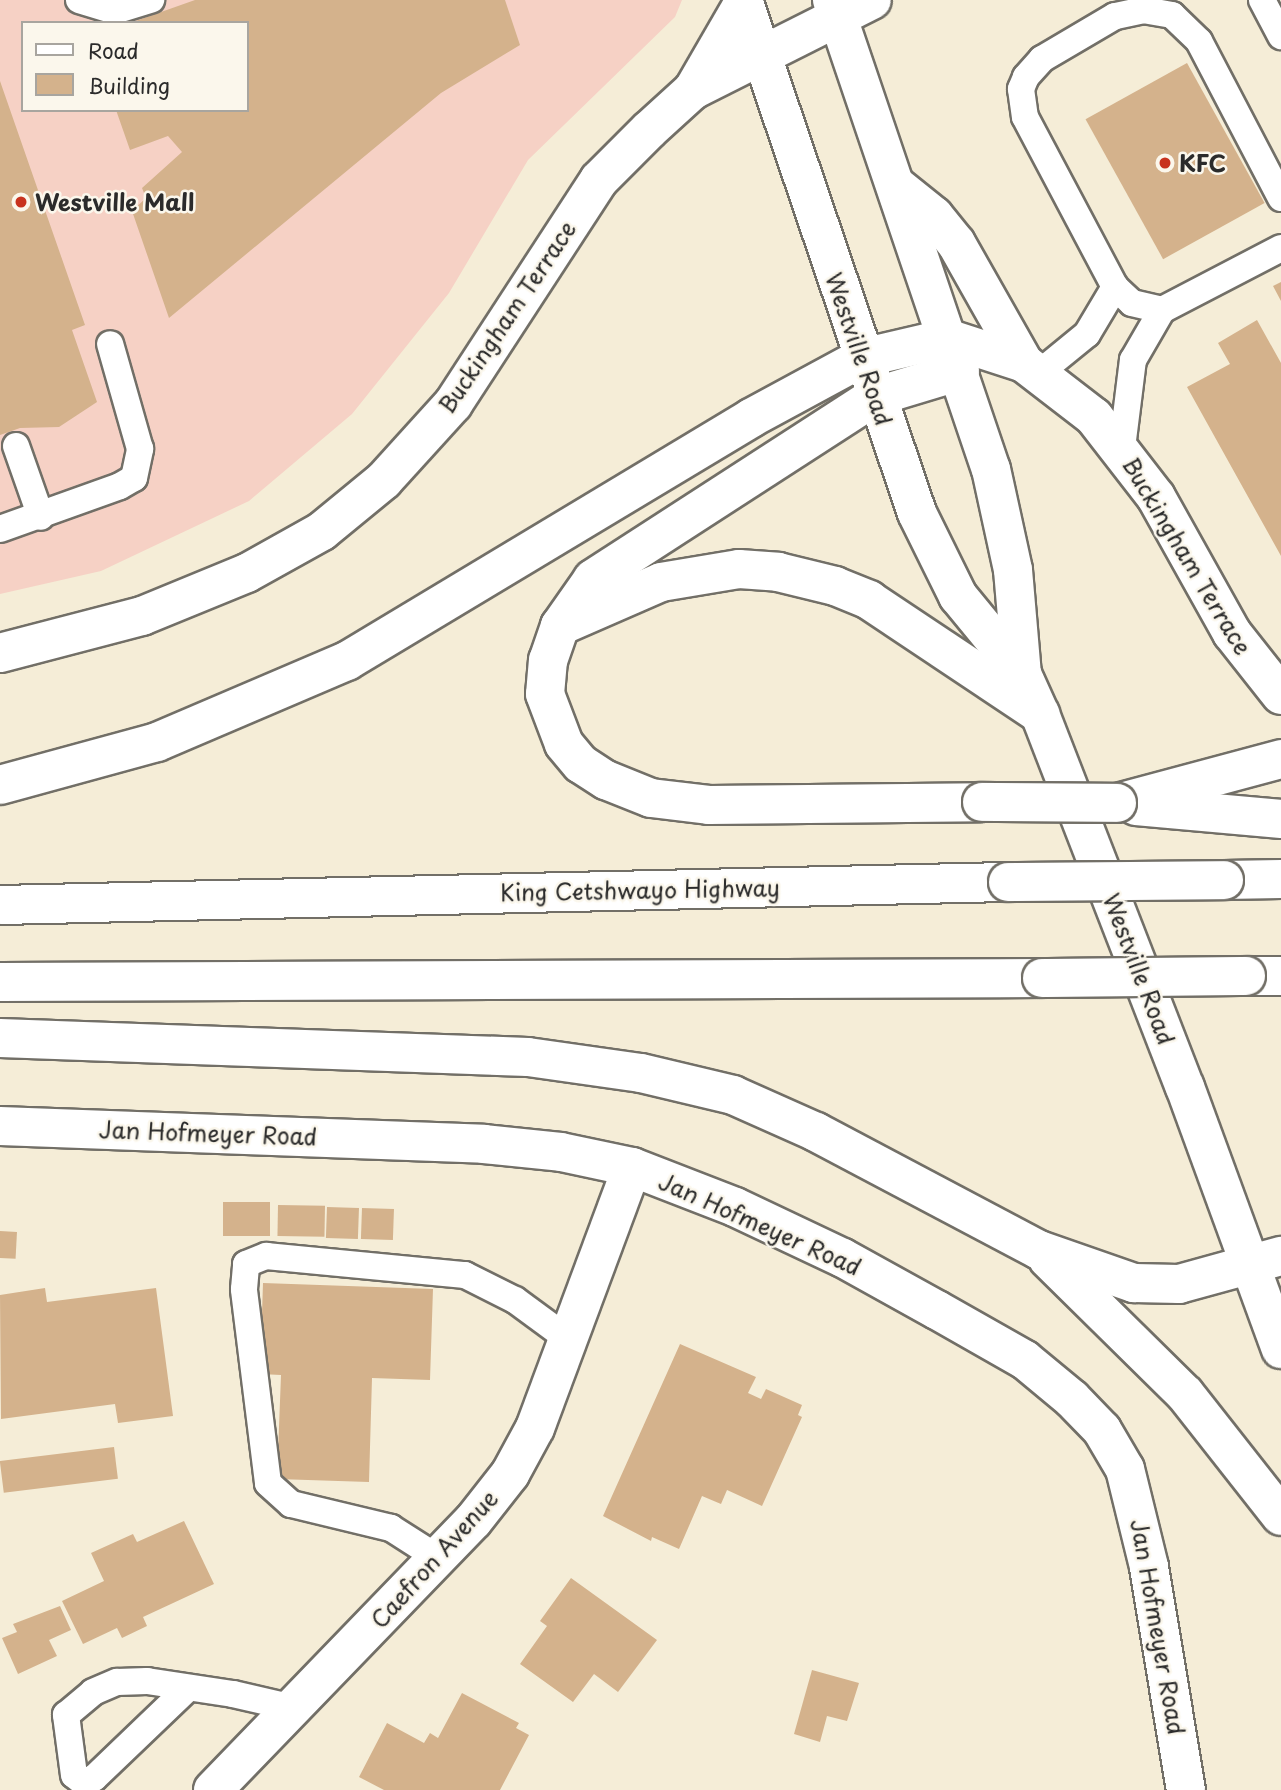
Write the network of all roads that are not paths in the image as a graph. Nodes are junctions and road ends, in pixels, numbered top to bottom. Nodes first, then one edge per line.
1 (79, 0) edge
2 (152, 0) edge
3 (872, 0) edge
4 (1262, 0) edge
5 (745, 1) edge
6 (834, 8) edge
7 (1281, 36) edge
8 (763, 54) junction
9 (693, 90) junction
10 (898, 187) junction
11 (1281, 198) edge
12 (1281, 248) edge
13 (1115, 287) junction
14 (1162, 310) junction
15 (110, 344) dead end
16 (954, 355) junction
17 (862, 358) junction
18 (1031, 369) junction
19 (874, 397) junction
20 (16, 446) dead end
21 (1122, 448) junction
22 (41, 517) junction
23 (0, 529) edge
24 (560, 626) junction
25 (0, 653) edge
26 (1022, 674) junction
27 (1281, 695) edge
28 (1040, 714) junction
29 (1281, 759) edge
30 (0, 785) edge
31 (1117, 803) junction
32 (1281, 819) edge
33 (1281, 879) edge
34 (0, 905) edge
35 (1263, 976) edge
36 (0, 982) edge
37 (0, 1038) edge
38 (0, 1126) edge
39 (632, 1167) junction
40 (1039, 1250) junction
41 (1264, 1261) edge
42 (568, 1339) junction
43 (1281, 1349) edge
44 (1281, 1516) edge
45 (438, 1558) junction
46 (188, 1688) junction
47 (294, 1707) junction
48 (1187, 1788) edge
49 (213, 1790) edge

1 - 2 lane
3 - 6 main road, Buckingham Terrace
4 - 7 lane
5 - 8 main road, Westville Road
5 - 9 main road, Buckingham Terrace
6 - 8 main road, Buckingham Terrace
6 - 10 main road, Westville Road
8 - 9 main road, Buckingham Terrace
8 - 17 main road, Westville Road
9 - 25 main road, Buckingham Terrace
10 - 16 main road, Westville Road
10 - 18 main road
11 - 13 lane
12 - 14 lane
13 - 14 lane
13 - 18 lane
14 - 21 lane
15 - 22 lane
16 - 17 main road
16 - 18 main road, Buckingham Terrace
16 - 19 main road
16 - 26 main road, Westville Road
17 - 19 main road, Westville Road
17 - 30 main road
18 - 21 main road, Buckingham Terrace
19 - 24 main road
19 - 26 main road, Westville Road
20 - 22 lane
21 - 27 main road, Buckingham Terrace
22 - 23 lane
24 - 28 main road
24 - 31 main road, bridge
26 - 28 main road, Westville Road
28 - 41 main road, Westville Road
29 - 31 main road
31 - 32 main road
33 - 34 main road, King Cetshwayo Highway, bridge
35 - 36 main road, bridge
37 - 40 main road
38 - 39 main road, Jan Hofmeyer Road
39 - 42 main road, Caefron Avenue
39 - 48 main road, Jan Hofmeyer Road
40 - 41 main road
40 - 44 main road
41 - 43 main road, Westville Road
42 - 45 main road, Caefron Avenue
42 - 45 lane
45 - 47 main road, Caefron Avenue
46 - 46 lane
46 - 47 lane
47 - 49 main road, Caefron Avenue

